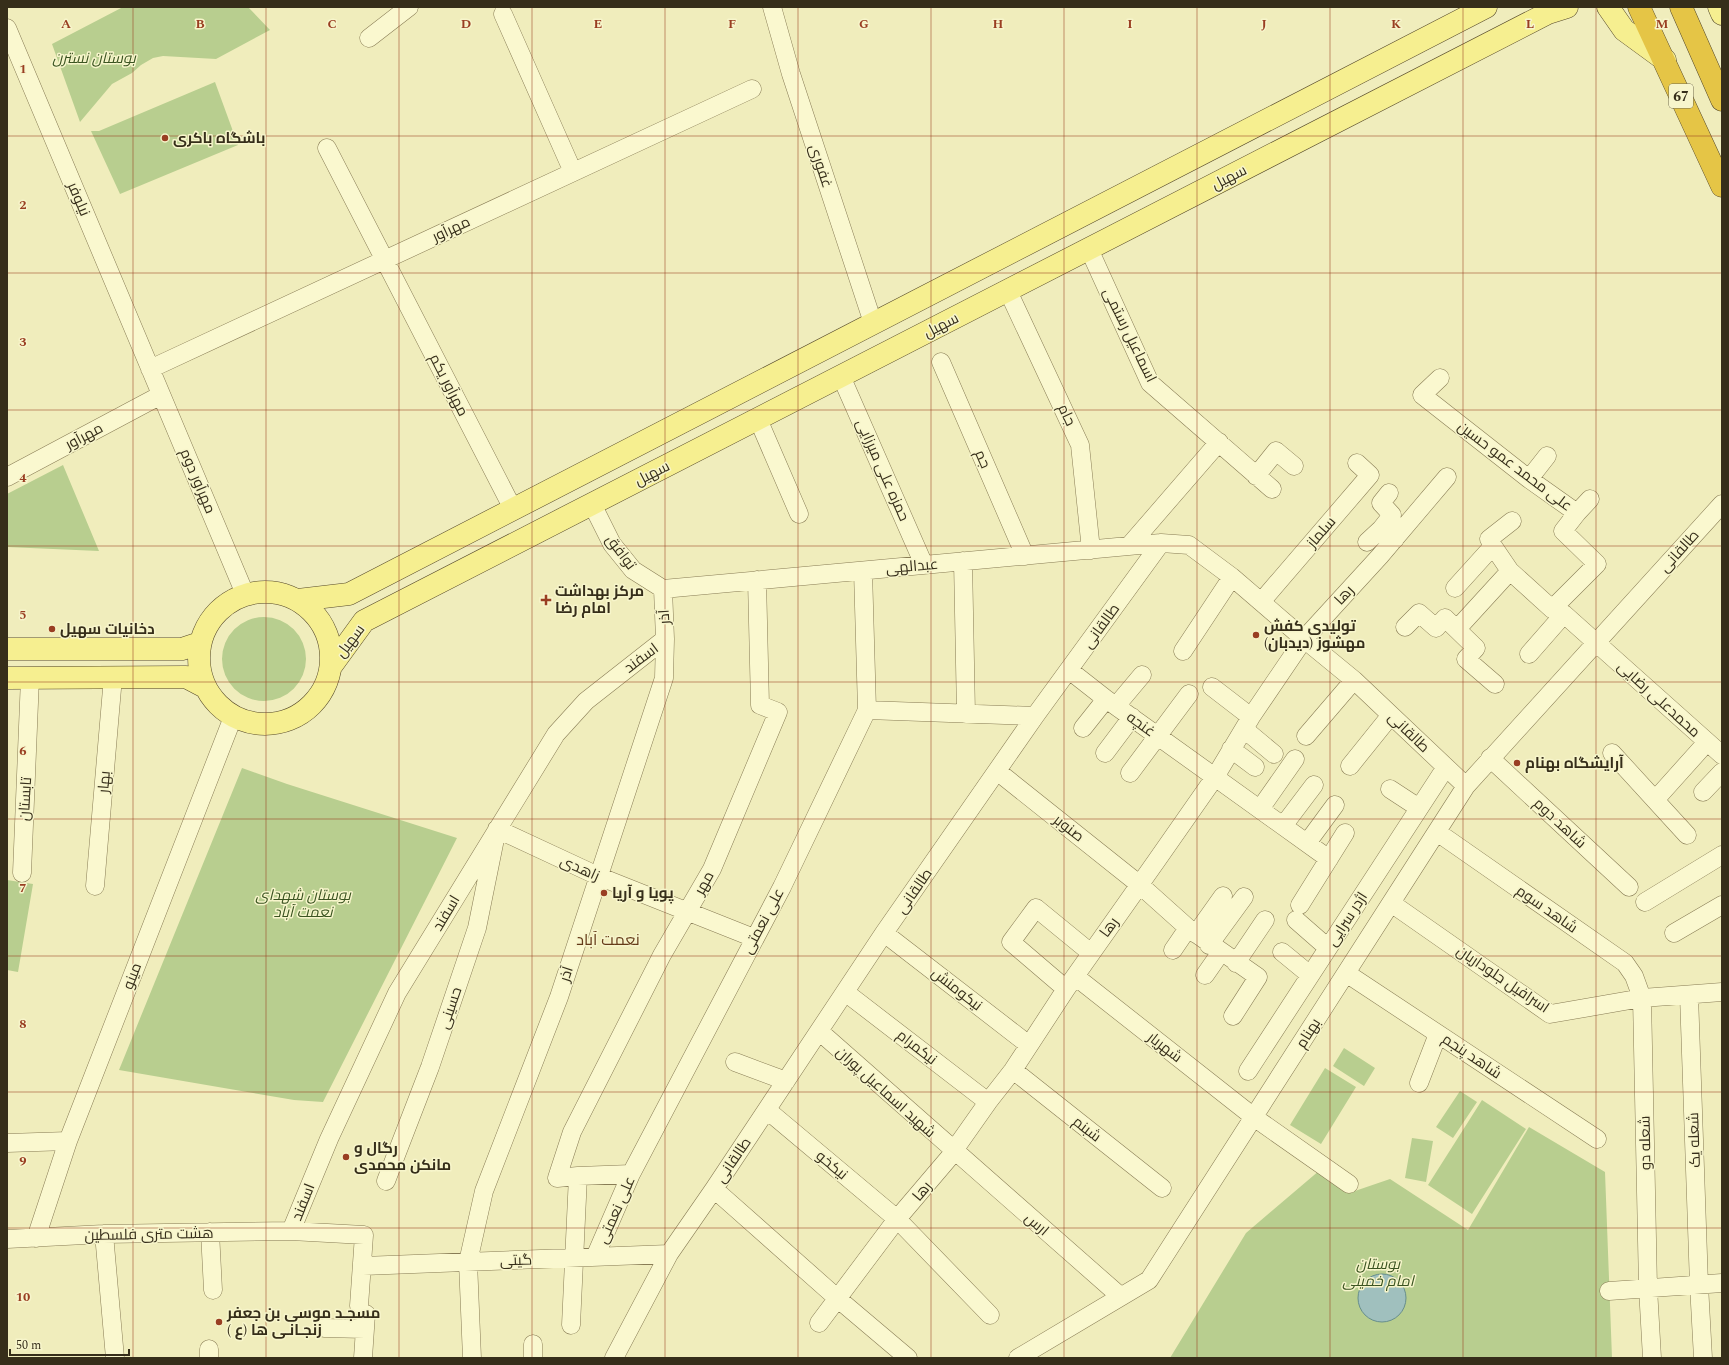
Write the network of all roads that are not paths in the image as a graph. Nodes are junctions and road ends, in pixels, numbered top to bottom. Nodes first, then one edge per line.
1 (409, 7) edge
2 (772, 7) edge
3 (1486, 7) edge
4 (1606, 7) edge
5 (1640, 7) edge
6 (1681, 7) edge
7 (1720, 7) edge
8 (1556, 9) edge
9 (1722, 10) edge
10 (504, 14) dead end
11 (1722, 14) edge
12 (7, 30) edge
13 (368, 38) dead end
14 (1665, 60) junction
15 (752, 89) dead end
16 (1722, 100) edge
17 (327, 148) dead end
18 (573, 172) junction
19 (1722, 186) edge
20 (1089, 249) junction
21 (385, 260) junction
22 (1008, 290) junction
23 (873, 323) junction
24 (941, 362) dead end
25 (150, 369) junction
26 (841, 376) junction
27 (1440, 378) dead end
28 (161, 395) junction
29 (758, 419) junction
30 (1219, 442) junction
31 (1546, 456) dead end
32 (1357, 463) dead end
33 (1294, 466) dead end
34 (1256, 476) junction
35 (7, 477) edge
36 (1446, 477) dead end
37 (1529, 479) junction
38 (1272, 490) dead end
39 (1389, 493) dead end
40 (1590, 499) dead end
41 (592, 504) junction
42 (1722, 504) edge
43 (513, 509) junction
44 (1577, 513) junction
45 (800, 514) dead end
46 (1512, 521) dead end
47 (1388, 534) junction
48 (1367, 542) dead end
49 (1491, 542) junction
50 (1161, 543) junction
51 (1129, 546) junction
52 (1091, 550) junction
53 (1025, 556) junction
54 (963, 561) junction
55 (924, 565) junction
56 (863, 570) junction
57 (1510, 571) junction
58 (1232, 577) junction
59 (757, 580) junction
60 (1455, 588) dead end
61 (663, 589) junction
62 (245, 594) junction
63 (298, 600) junction
64 (1261, 602) junction
65 (1558, 612) junction
66 (1405, 627) dead end
67 (1457, 629) junction
68 (1304, 639) junction
69 (665, 640) junction
70 (1596, 642) junction
71 (200, 643) junction
72 (7, 649) edge
73 (1183, 651) dead end
74 (1529, 654) dead end
75 (332, 665) junction
76 (1069, 670) junction
77 (1142, 674) dead end
78 (112, 677) junction
79 (7, 678) edge
80 (30, 678) junction
81 (1354, 680) junction
82 (1495, 684) dead end
83 (205, 687) junction
84 (1212, 687) dead end
85 (1189, 694) dead end
86 (1111, 702) junction
87 (867, 710) junction
88 (966, 714) junction
89 (1391, 715) junction
90 (1035, 716) junction
91 (233, 717) junction
92 (1132, 717) junction
93 (1247, 723) junction
94 (1083, 728) dead end
95 (1158, 736) junction
96 (1306, 736) dead end
97 (1707, 742) junction
98 (1231, 749) junction
99 (1105, 753) dead end
100 (1612, 753) dead end
101 (1274, 754) dead end
102 (1722, 755) edge
103 (1490, 758) junction
104 (1295, 759) dead end
105 (1350, 766) dead end
106 (1255, 767) dead end
107 (1446, 767) junction
108 (997, 772) junction
109 (1722, 772) edge
110 (1130, 773) dead end
111 (1215, 777) junction
112 (1314, 785) dead end
113 (1466, 786) junction
114 (1390, 789) dead end
115 (1703, 792) dead end
116 (1655, 800) junction
117 (1336, 805) dead end
118 (1420, 808) junction
119 (1260, 809) junction
120 (1283, 826) junction
121 (497, 829) junction
122 (1437, 832) junction
123 (1345, 833) dead end
124 (1688, 835) dead end
125 (1307, 843) junction
126 (1722, 855) edge
127 (1329, 859) junction
128 (22, 873) dead end
129 (598, 876) junction
130 (1140, 885) junction
131 (95, 886) dead end
132 (1629, 887) dead end
133 (1223, 896) dead end
134 (1244, 897) dead end
135 (1645, 902) dead end
136 (1391, 903) junction
137 (1722, 905) edge
138 (687, 912) junction
139 (1265, 920) dead end
140 (1674, 933) dead end
141 (884, 934) junction
142 (754, 938) junction
143 (1204, 940) junction
144 (1328, 948) junction
145 (1173, 950) dead end
146 (1282, 952) dead end
147 (1091, 953) junction
148 (1236, 963) junction
149 (1346, 973) junction
150 (1205, 975) dead end
151 (1310, 975) junction
152 (1071, 983) junction
153 (845, 992) junction
154 (1722, 992) edge
155 (1689, 995) junction
156 (1642, 998) junction
157 (1233, 1016) dead end
158 (818, 1031) junction
159 (1438, 1034) junction
160 (1029, 1045) junction
161 (735, 1062) dead end
162 (1013, 1070) junction
163 (1248, 1071) dead end
164 (786, 1081) junction
165 (1418, 1083) dead end
166 (988, 1102) junction
167 (767, 1110) junction
168 (1255, 1118) junction
169 (1598, 1139) dead end
170 (68, 1141) junction
171 (7, 1143) edge
172 (954, 1152) junction
173 (631, 1174) junction
174 (578, 1176) junction
175 (386, 1181) dead end
176 (1349, 1184) dead end
177 (1162, 1188) dead end
178 (714, 1189) junction
179 (898, 1219) junction
180 (291, 1231) junction
181 (210, 1232) junction
182 (104, 1234) junction
183 (36, 1238) junction
184 (7, 1239) edge
185 (669, 1254) junction
186 (595, 1257) junction
187 (574, 1258) junction
188 (468, 1262) junction
189 (363, 1266) junction
190 (1722, 1283) edge
191 (1699, 1284) junction
192 (1648, 1288) junction
193 (213, 1290) dead end
194 (1609, 1291) dead end
195 (1120, 1296) junction
196 (837, 1298) junction
197 (990, 1315) dead end
198 (363, 1316) junction
199 (819, 1323) dead end
200 (571, 1325) dead end
201 (324, 1328) dead end
202 (115, 1358) edge
203 (363, 1358) edge
204 (472, 1358) edge
205 (614, 1358) edge
206 (908, 1358) edge
207 (1018, 1358) edge
208 (1652, 1358) edge
209 (1703, 1358) edge

1 - 13 street
2 - 23 street, غفوری
3 - 23 main road
4 - 14 main road
5 - 14 highway, 67
6 - 16 highway, 67
7 - 9 street
7 - 11 main road
8 - 20 main road, سهیل
10 - 18 street
12 - 25 street, نیلوفر
14 - 19 highway, 67
15 - 18 street, مهرآور
17 - 21 street, مهرآور یکم
18 - 21 street, مهرآور
20 - 22 main road, سهیل
20 - 30 street, اسماعیل رستمی
21 - 25 street, مهرآور
21 - 43 street, مهرآور یکم
22 - 26 main road, سهیل
22 - 52 street, جام
23 - 43 main road
24 - 53 street, جم
25 - 28 street, مهرآور دوم
26 - 29 main road, سهیل
26 - 55 street, حمزه علی میرزایی
27 - 37 street, علی محمد عمو حسین
28 - 35 street, مهرآور
28 - 62 street, مهرآور دوم
29 - 41 main road, سهیل
29 - 45 street
30 - 34 street, اسماعیل رستمی
30 - 51 street
31 - 37 street
32 - 64 street, سلماز
33 - 34 street
34 - 38 street, اسماعیل رستمی
36 - 47 street
37 - 44 street, علی محمد عمو حسین
39 - 47 street
40 - 44 street
41 - 61 street, توافق
41 - 75 main road, سهیل
42 - 70 street, طالقانی
43 - 63 main road
44 - 65 street, علی محمد عمو حسین
46 - 49 street
47 - 48 street
47 - 68 street, رها
49 - 57 street, محمدعلی رضایی
49 - 60 street
50 - 51 street, عبدالهی
50 - 58 street, طالقانی
50 - 76 street, طالقانی
51 - 52 street, عبدالهی
52 - 53 street, عبدالهی
53 - 54 street, عبدالهی
54 - 55 street, عبدالهی
54 - 88 street
55 - 56 street, عبدالهی
56 - 59 street, عبدالهی
56 - 87 street, علی نعمتی
57 - 65 street, محمدعلی رضایی
57 - 67 street
58 - 64 street, طالقانی
58 - 73 street
59 - 61 street, عبدالهی
59 - 138 street, مهر
61 - 69 street, آذر
62 - 63 main road
62 - 71 main road
63 - 75 main road
64 - 68 street, طالقانی
65 - 70 street, محمدعلی رضایی
65 - 74 street
66 - 67 street
67 - 82 street
68 - 81 street, طالقانی
68 - 93 street, رها
69 - 121 street, اسفند
69 - 129 street, آذر
70 - 97 street, محمدعلی رضایی
70 - 103 street, طالقانی
71 - 72 main road
71 - 83 main road
75 - 91 main road
76 - 86 street, غنچه
76 - 90 street, طالقانی
77 - 86 street
78 - 80 main road
78 - 83 main road
78 - 131 street, بهار
79 - 80 main road
80 - 128 street, تابستان
81 - 89 street, طالقانی
81 - 96 street
83 - 91 main road
84 - 93 street
85 - 95 street
86 - 92 street, غنچه
86 - 94 street
87 - 88 street
87 - 142 street, علی نعمتی
88 - 90 street
89 - 105 street
89 - 107 street, طالقانی
90 - 108 street, طالقانی
91 - 170 street, مینو
92 - 95 street, غنچه
92 - 99 street
93 - 98 street, رها
93 - 101 street
95 - 110 street
95 - 111 street, غنچه
97 - 102 street, محمدعلی رضایی
97 - 116 street
98 - 106 street
98 - 111 street, رها
100 - 116 street
103 - 113 street, طالقانی
103 - 132 street, شاهد دوم
104 - 119 street
107 - 113 street, طالقانی
107 - 118 street, اژدر سرایی
108 - 130 street, صنوبر
108 - 141 street, طالقانی
109 - 115 street
111 - 119 street, غنچه
111 - 130 street, رها
112 - 120 street
113 - 122 street, بهنام
114 - 118 street
116 - 124 street
117 - 125 street
118 - 144 street, اژدر سرایی
119 - 120 street, غنچه
120 - 125 street, غنچه
121 - 129 street, زاهدی
121 - 175 street, حسینی
121 - 180 street, اسفند
122 - 136 street, بهنام
122 - 156 street, شاهد سوم
123 - 127 street
125 - 127 street, غنچه
126 - 135 street
127 - 144 street
129 - 138 street, زاهدی
129 - 188 street, آذر
130 - 143 street, صنوبر
130 - 147 street, رها
133 - 143 street
134 - 143 street
136 - 149 street, بهنام
136 - 156 street, اسرافیل جلوداریان
137 - 140 street
138 - 142 street, زاهدی
138 - 174 street, مهر
139 - 148 street
141 - 153 street, طالقانی
141 - 160 street, نیکومنش
142 - 173 street, علی نعمتی
143 - 145 street
143 - 148 street, صنوبر
143 - 150 street
144 - 151 street, اژدر سرایی
146 - 151 street
147 - 152 street, رها
147 - 152 street, شهریار
148 - 157 street, صنوبر
149 - 159 street, شاهد پنجم
149 - 168 street, بهنام
151 - 163 street, اژدر سرایی
152 - 160 street, رها
152 - 168 street, شهریار
153 - 158 street, طالقانی
153 - 166 street, نیکمرام
154 - 155 street, اسرافیل جلوداریان
155 - 156 street, اسرافیل جلوداریان
155 - 191 street, شعله یک
156 - 192 street, شعله دو
158 - 164 street, طالقانی
158 - 172 street, شهید اسماعیل پوران
159 - 165 street
159 - 169 street, شاهد پنجم
160 - 162 street, رها
161 - 164 street
162 - 166 street, رها
162 - 177 street, شبنم
164 - 167 street, طالقانی
166 - 172 street, رها
167 - 178 street, طالقانی
167 - 179 street, نیکخو
168 - 176 street, شهریار
168 - 195 street, بهنام
170 - 171 street
170 - 183 street, مینو
172 - 179 street, رها
172 - 195 street, ارس
173 - 174 street
173 - 186 street, علی نعمتی
174 - 187 street
178 - 185 street, طالقانی
178 - 196 street
179 - 196 street, رها
179 - 197 street, نیکخو
180 - 181 street, هشت متری فلسطین
180 - 189 street, هشت متری فلسطین
181 - 182 street, هشت متری فلسطین
181 - 193 street
182 - 183 street, هشت متری فلسطین
182 - 202 street
183 - 184 street, هشت متری فلسطین
185 - 186 street, گیتی
185 - 205 street, طالقانی
186 - 187 street, گیتی
187 - 188 street, گیتی
187 - 200 street
188 - 189 street, گیتی
188 - 204 street, آذر
189 - 198 street
190 - 191 street
191 - 192 street
191 - 209 street, شعله یک
192 - 194 street
192 - 208 street, شعله دو
195 - 207 street
196 - 199 street, رها
196 - 206 street
198 - 201 street
198 - 203 street

